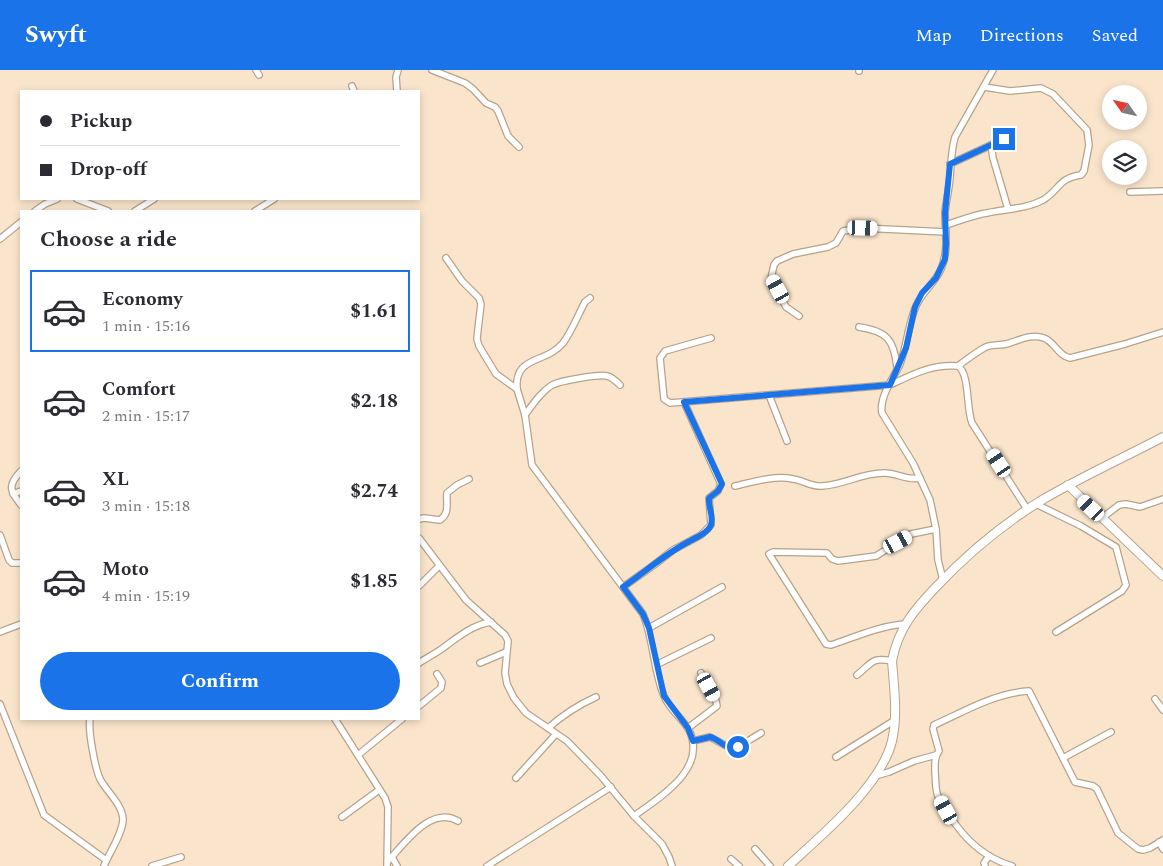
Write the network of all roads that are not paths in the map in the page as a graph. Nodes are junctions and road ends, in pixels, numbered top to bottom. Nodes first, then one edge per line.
1 (398, 70) edge
2 (432, 70) edge
3 (993, 70) edge
4 (984, 87) junction
5 (397, 90) edge
6 (1004, 139) dead end
7 (992, 145) junction
8 (519, 146) dead end
9 (950, 164) junction
10 (1163, 191) edge
11 (1130, 192) dead end
12 (80, 200) edge
13 (152, 200) edge
14 (272, 200) edge
15 (47, 201) edge
16 (1008, 209) junction
17 (36, 210) edge
18 (105, 210) edge
19 (137, 210) edge
20 (256, 210) edge
21 (20, 223) edge
22 (946, 228) junction
23 (0, 239) edge
24 (446, 258) dead end
25 (590, 298) dead end
26 (800, 316) dead end
27 (859, 327) dead end
28 (1163, 332) edge
29 (710, 338) dead end
30 (958, 366) junction
31 (897, 369) junction
32 (620, 385) dead end
33 (890, 385) junction
34 (517, 389) junction
35 (769, 395) junction
36 (684, 402) junction
37 (525, 415) junction
38 (1163, 437) edge
39 (786, 441) dead end
40 (20, 472) edge
41 (920, 478) junction
42 (469, 479) dead end
43 (1068, 485) junction
44 (735, 486) dead end
45 (20, 491) edge
46 (13, 494) junction
47 (1163, 499) edge
48 (20, 504) edge
49 (1036, 504) junction
50 (1027, 509) junction
51 (1102, 518) junction
52 (420, 519) edge
53 (936, 529) junction
54 (0, 535) edge
55 (420, 539) edge
56 (20, 563) edge
57 (439, 566) junction
58 (1163, 576) edge
59 (943, 580) junction
60 (420, 585) edge
61 (623, 587) junction
62 (722, 587) dead end
63 (492, 622) junction
64 (20, 624) edge
65 (905, 624) junction
66 (649, 628) junction
67 (0, 632) edge
68 (1056, 632) dead end
69 (712, 638) dead end
70 (506, 652) junction
71 (892, 660) junction
72 (420, 662) edge
73 (480, 663) dead end
74 (656, 665) junction
75 (701, 673) dead end
76 (437, 674) dead end
77 (858, 675) dead end
78 (596, 697) dead end
79 (1155, 699) dead end
80 (0, 704) edge
81 (420, 705) edge
82 (1163, 710) edge
83 (90, 720) edge
84 (336, 720) edge
85 (401, 720) edge
86 (895, 720) junction
87 (548, 728) junction
88 (688, 728) junction
89 (1111, 732) dead end
90 (761, 733) dead end
91 (556, 734) junction
92 (693, 741) junction
93 (358, 755) junction
94 (936, 755) junction
95 (836, 758) dead end
96 (1064, 758) junction
97 (875, 776) junction
98 (516, 778) dead end
99 (611, 787) junction
100 (379, 790) junction
101 (634, 816) junction
102 (342, 817) dead end
103 (458, 821) dead end
104 (1161, 841) edge
105 (755, 849) dead end
106 (1163, 849) edge
107 (989, 856) junction
108 (181, 858) dead end
109 (731, 859) dead end
110 (389, 861) edge
111 (105, 863) edge
112 (152, 866) edge
113 (397, 866) edge
114 (487, 866) edge
115 (672, 866) edge
116 (739, 866) edge
117 (770, 866) edge
118 (788, 866) edge
119 (985, 866) edge
120 (1012, 866) edge

1 - 5 street
2 - 8 street
3 - 4 street
4 - 9 street
4 - 16 street
6 - 7 street
7 - 9 street
7 - 16 street
9 - 22 street
10 - 11 street
12 - 18 street
13 - 19 street
14 - 20 street
15 - 17 street
16 - 22 street
21 - 23 street
22 - 26 street
22 - 31 street
24 - 34 street
25 - 34 street
27 - 31 street
28 - 30 street
29 - 36 street
30 - 33 street
30 - 50 street
31 - 33 street
32 - 37 street
33 - 35 street
33 - 41 street
34 - 37 street
35 - 36 street
35 - 39 street
36 - 61 street
37 - 61 street
38 - 43 street
40 - 46 street
41 - 44 street
41 - 53 street
42 - 52 street
43 - 49 street
43 - 51 street
45 - 46 street
46 - 48 street
47 - 51 street
49 - 50 street
49 - 68 street
50 - 59 street
51 - 58 street
53 - 59 street
53 - 65 street
54 - 56 street
55 - 57 street
57 - 60 street
57 - 63 street
59 - 65 street
61 - 66 street
62 - 66 street
63 - 70 street
63 - 72 street
64 - 67 street
65 - 71 street
66 - 74 street
69 - 74 street
70 - 73 street
70 - 87 street
71 - 77 street
71 - 86 street
74 - 88 street
75 - 88 street
76 - 81 street
78 - 87 street
79 - 82 street
80 - 111 street
83 - 111 street
84 - 93 street
85 - 93 street
86 - 95 street
86 - 97 street
87 - 91 street
88 - 92 street
89 - 96 street
90 - 92 street
91 - 98 street
91 - 99 street
92 - 101 street
93 - 100 street
94 - 96 street
94 - 97 street
94 - 107 street
96 - 104 street
97 - 118 street
99 - 101 street
99 - 114 street
100 - 102 street
100 - 110 street
101 - 115 street
103 - 110 street
104 - 106 street
105 - 117 street
107 - 119 street
107 - 120 street
108 - 112 street
109 - 116 street
110 - 113 street

